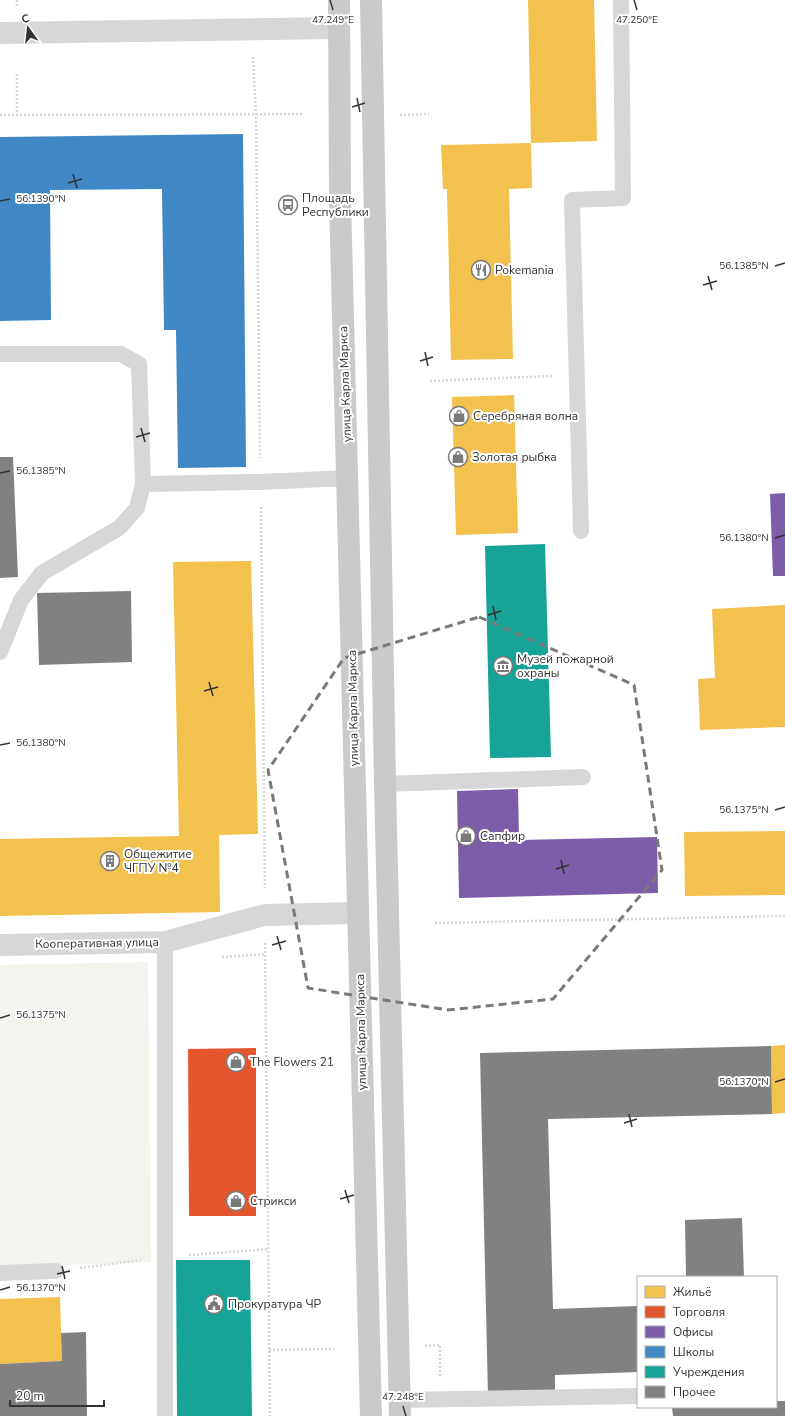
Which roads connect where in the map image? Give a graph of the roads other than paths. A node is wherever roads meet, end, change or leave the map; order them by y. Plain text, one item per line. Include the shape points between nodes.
1 (339, 0) edge
2 (371, 0) edge
3 (621, 0) edge
4 (339, 28) junction
5 (0, 33) edge
6 (0, 354) edge
7 (348, 478) junction
8 (143, 484) junction
9 (582, 531) dead end
10 (0, 652) edge
11 (583, 778) dead end
12 (385, 784) junction
13 (388, 912) junction
14 (358, 913) junction
15 (164, 942) junction
16 (0, 945) edge
17 (56, 1271) dead end
18 (0, 1273) edge
19 (637, 1396) edge
20 (371, 1408) edge
21 (400, 1408) edge
22 (165, 1416) edge

1 - 4 main road, улица Карла Маркса
2 - 12 main road
3 - 9 lane via 623,198 572,200
4 - 5 street
4 - 7 main road, улица Карла Маркса via 340,200
6 - 8 lane via 121,354 139,364
7 - 8 lane
7 - 14 main road, улица Карла Маркса
8 - 10 lane via 137,508 119,528 42,573 21,600
11 - 12 lane
12 - 13 main road
13 - 14 main road
13 - 21 main road
14 - 15 street, Кооперативная улица via 265,915
14 - 20 main road, улица Карла Маркса
15 - 16 street, Кооперативная улица
15 - 22 lane
17 - 18 lane
19 - 21 lane
20 - 21 main road

